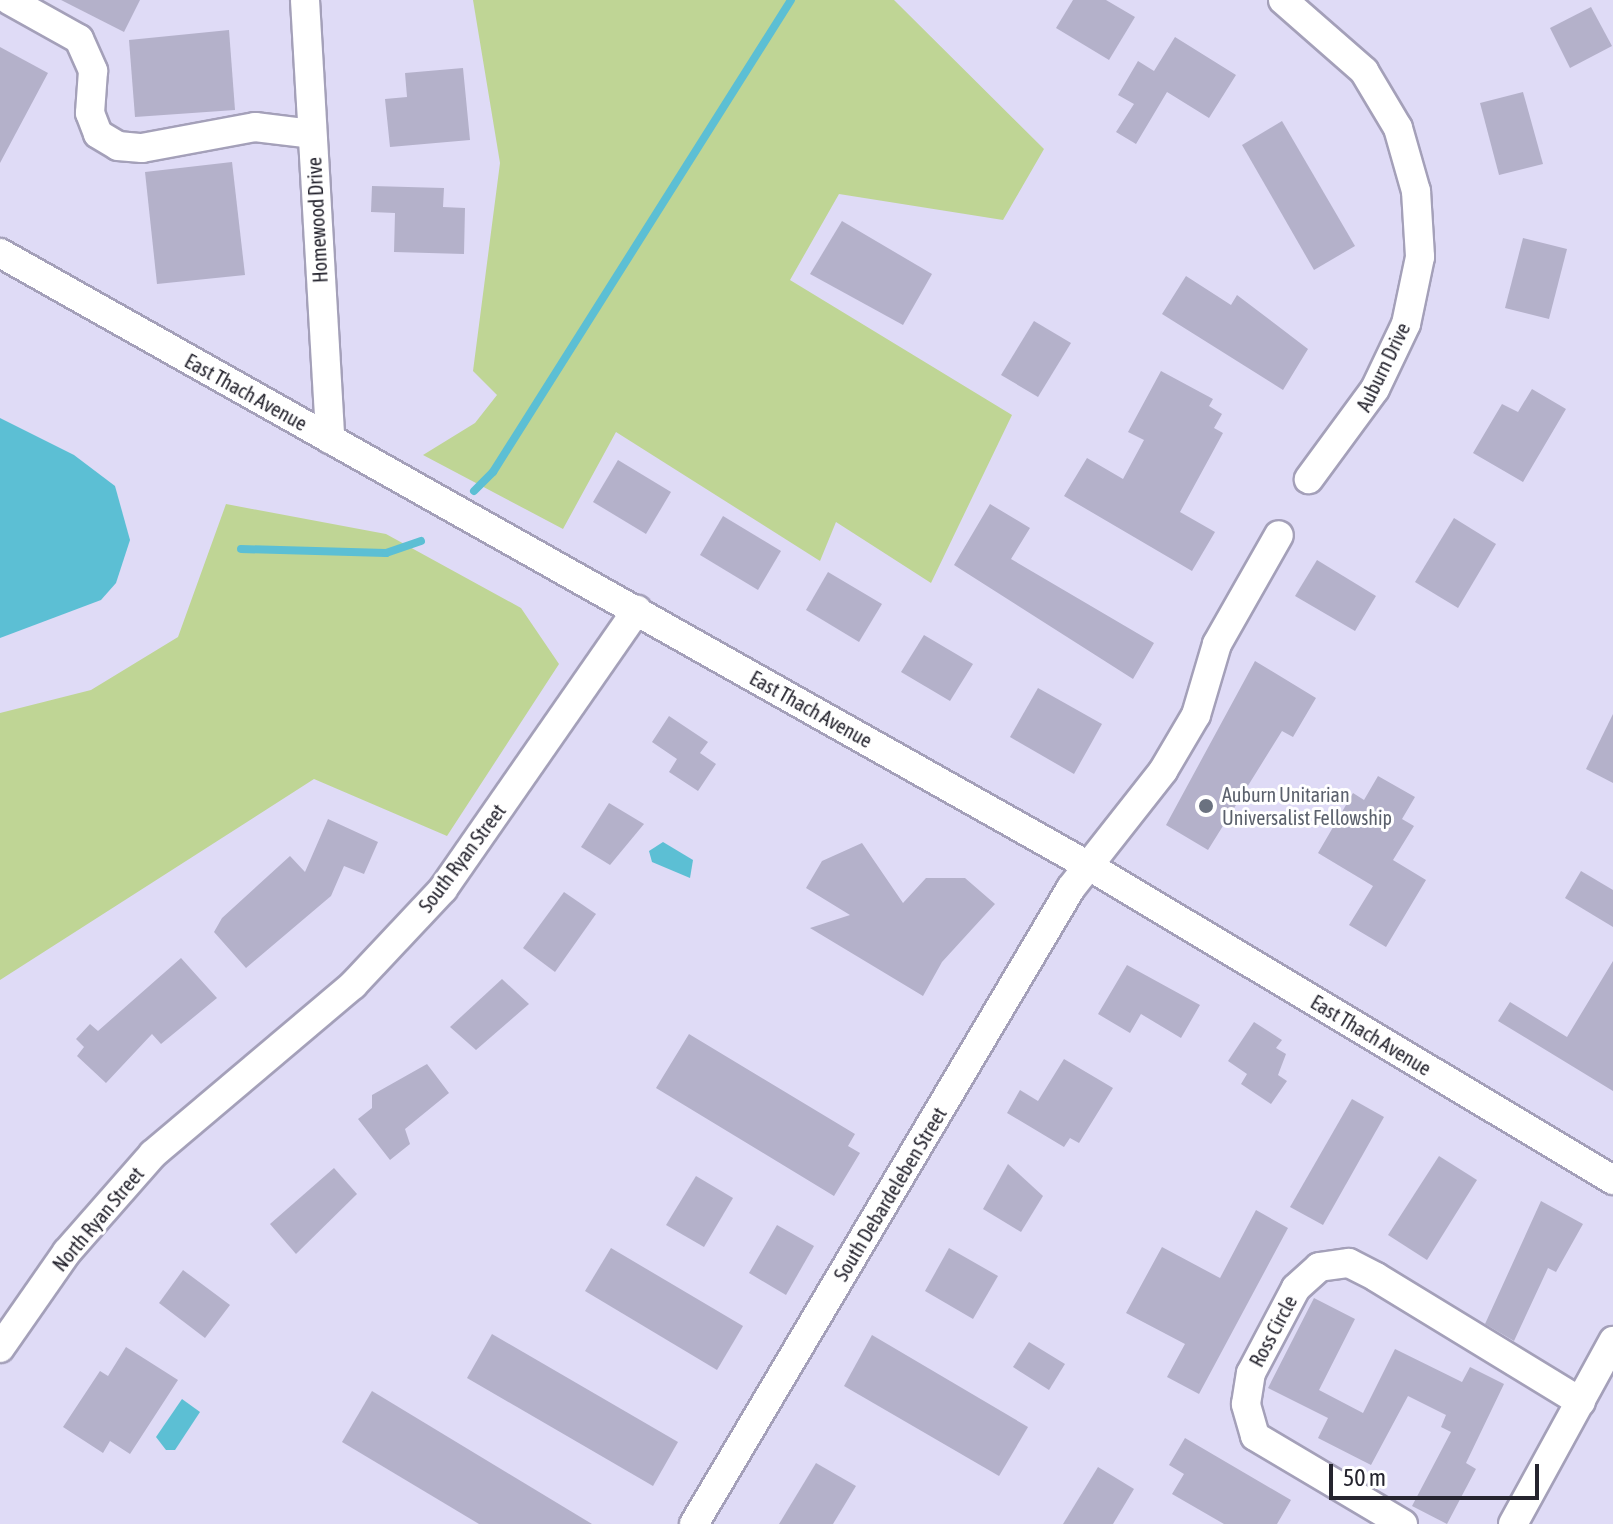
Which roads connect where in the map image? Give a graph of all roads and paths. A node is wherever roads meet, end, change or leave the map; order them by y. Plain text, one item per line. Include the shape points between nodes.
1 (9, 0) edge
2 (305, 0) edge
3 (1283, 0) edge
4 (312, 134) junction
5 (0, 253) edge
6 (330, 439) junction
7 (1309, 479) dead end
8 (1279, 535) dead end
9 (637, 610) junction
10 (1089, 866) junction
11 (212, 1104) joint
12 (1613, 1180) edge
13 (1613, 1341) edge
14 (0, 1348) edge
15 (1581, 1402) junction
16 (694, 1524) edge
17 (1403, 1524) edge
18 (1513, 1524) edge

1 - 4 street via 79,39 93,71 90,113 98,134 118,146 142,148 255,127
2 - 4 street, Homewood Drive
3 - 7 street, Auburn Drive via 1364,71 1398,128 1416,191 1420,257 1406,324 1375,389
4 - 6 street, Homewood Drive
5 - 6 street, East Thach Avenue
6 - 9 street, East Thach Avenue
8 - 10 street via 1217,644 1196,715
9 - 10 street, East Thach Avenue
9 - 11 street, South Ryan Street via 443,889 353,985
10 - 12 street, East Thach Avenue
10 - 16 street, South Debardeleben Street
11 - 14 street, North Ryan Street via 108,1201
13 - 15 street
15 - 17 street, Ross Circle via 1349,1263 1319,1267 1296,1288 1251,1373 1246,1404 1255,1436
15 - 18 street

